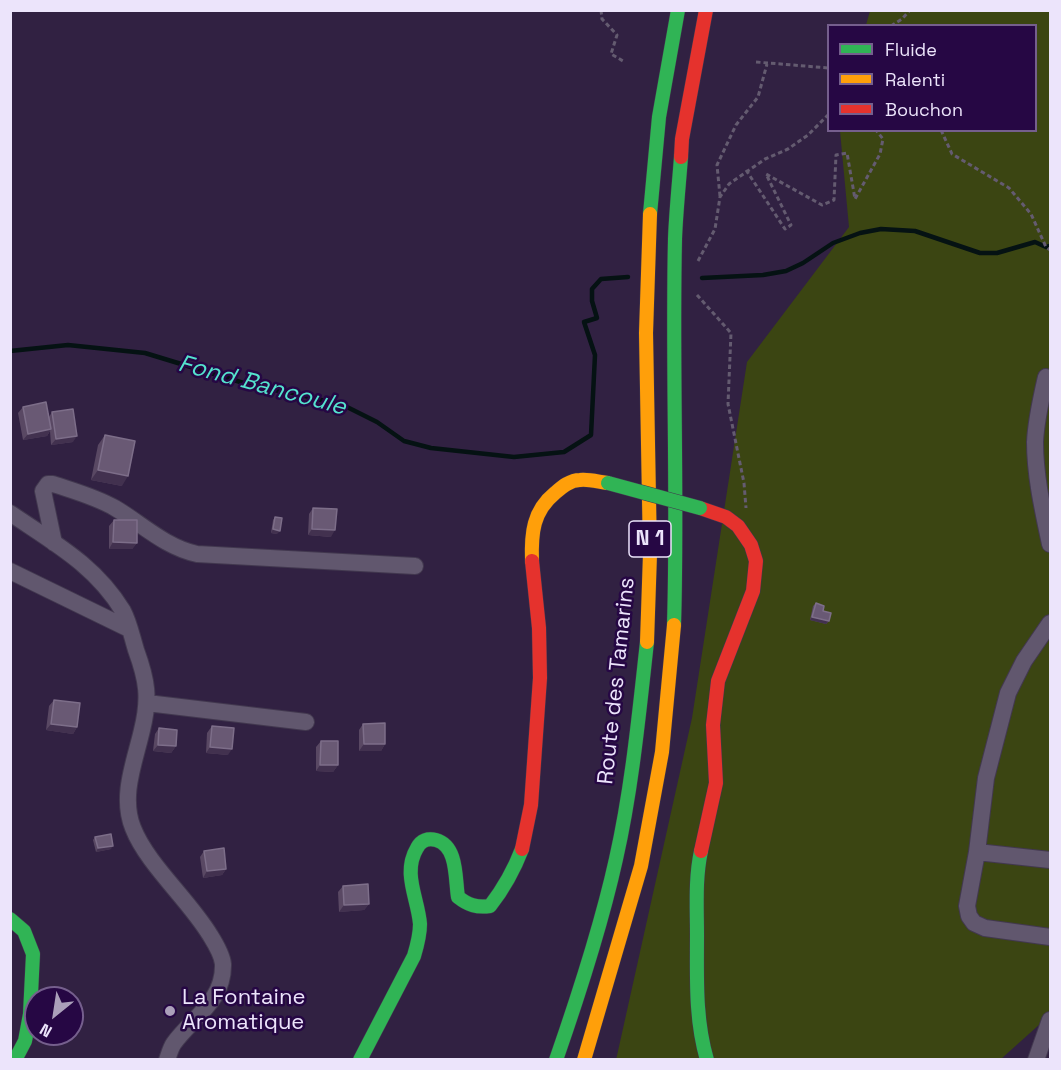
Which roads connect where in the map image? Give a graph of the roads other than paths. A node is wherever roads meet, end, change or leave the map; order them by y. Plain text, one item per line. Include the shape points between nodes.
1 (678, 10) edge
2 (706, 10) edge
3 (1046, 377) dead end
4 (10, 513) edge
5 (54, 543) junction
6 (1050, 544) edge
7 (415, 566) dead end
8 (10, 571) edge
9 (1050, 624) edge
10 (129, 629) junction
11 (147, 703) junction
12 (306, 722) dead end
13 (977, 852) junction
14 (1050, 861) edge
15 (10, 919) edge
16 (1050, 937) edge
17 (1050, 1020) edge
18 (15, 1059) edge
19 (167, 1059) edge
20 (360, 1059) edge
21 (556, 1059) edge
22 (584, 1059) edge
23 (707, 1059) edge
24 (1036, 1059) edge

1 - 21 main road, Route des Tamarins / N 1 via 662,96 647,246 649,611 634,753 616,860 576,1005
2 - 22 main road, N 1 via 682,139 675,237 676,558 674,636 662,752 641,866
3 - 6 street via 1035,443 1041,504
4 - 5 street
5 - 7 street via 43,491 48,484 114,507 183,551
5 - 10 street via 87,566 105,586 124,613
8 - 10 street
9 - 13 street via 1008,693 986,778
10 - 11 street via 147,682
11 - 12 street
11 - 19 street via 129,785 129,818 147,853 203,922 223,962 208,1008 173,1044
13 - 14 street
13 - 16 street via 968,906 974,923
15 - 18 main road via 24,931 33,954 30,1014 25,1041
17 - 24 street
20 - 23 main road, bridge via 420,938 410,883 413,853 419,843 434,838 450,849 458,897 468,906 490,906 515,867 531,809 539,702 541,644 531,535 537,513 555,493 576,480 608,483 733,521 751,544 756,559 747,608 718,680 713,731 716,789 699,861 696,1004

